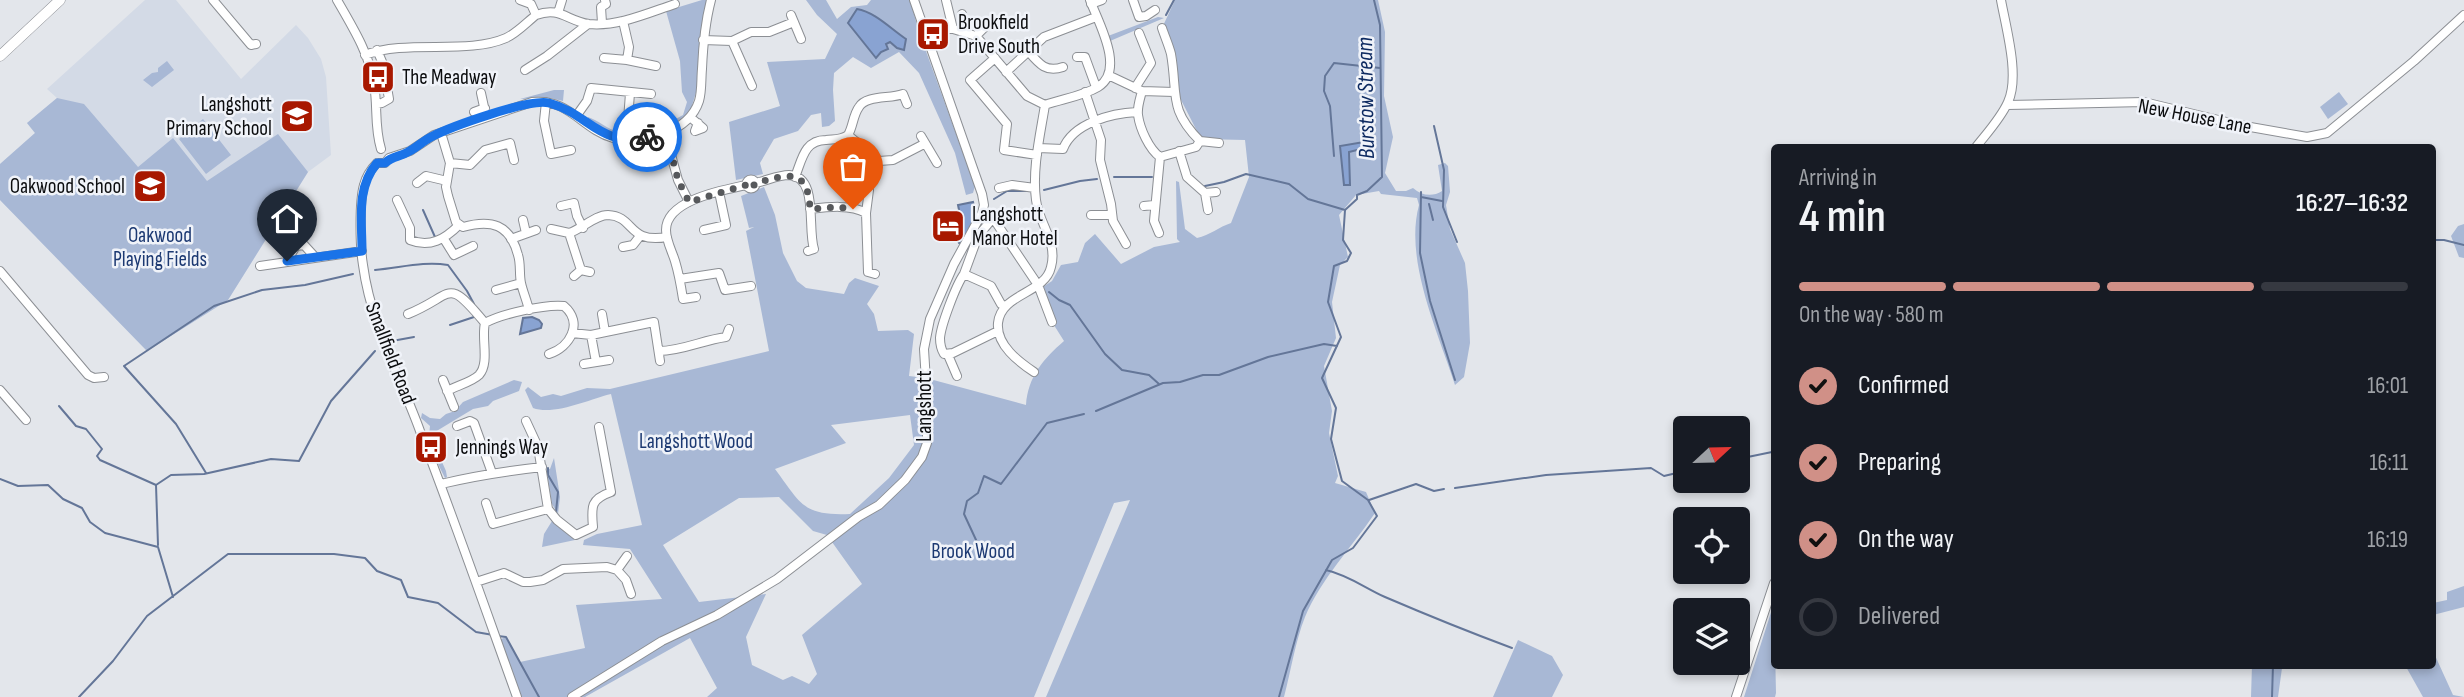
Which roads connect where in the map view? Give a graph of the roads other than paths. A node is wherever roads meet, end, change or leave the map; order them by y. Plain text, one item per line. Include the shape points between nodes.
1 (60, 0) edge
2 (213, 0) edge
3 (520, 0) edge
4 (562, 0) edge
5 (605, 0) edge
6 (712, 0) edge
7 (914, 0) edge
8 (946, 0) edge
9 (1102, 0) edge
10 (1133, 0) edge
11 (2001, 0) edge
12 (339, 1) edge
13 (1091, 2) edge
14 (675, 4) dead end
15 (1136, 10) junction
16 (1155, 10) dead end
17 (558, 13) junction
18 (1124, 13) dead end
19 (962, 14) dead end
20 (536, 15) junction
21 (2464, 15) edge
22 (1096, 17) junction
23 (623, 21) junction
24 (602, 23) junction
25 (588, 24) junction
26 (985, 27) dead end
27 (1162, 28) dead end
28 (942, 29) dead end
29 (953, 29) junction
30 (1139, 33) dead end
31 (972, 34) junction
32 (801, 39) dead end
33 (703, 40) junction
34 (732, 41) junction
35 (254, 45) dead end
36 (377, 50) junction
37 (1028, 51) junction
38 (365, 55) junction
39 (0, 56) edge
40 (1077, 57) dead end
41 (604, 58) dead end
42 (995, 58) junction
43 (628, 60) junction
44 (656, 66) dead end
45 (1063, 67) dead end
46 (525, 70) dead end
47 (1006, 72) junction
48 (1108, 75) junction
49 (753, 85) dead end
50 (1097, 88) junction
51 (1139, 89) junction
52 (1085, 92) junction
53 (1174, 92) junction
54 (481, 93) dead end
55 (630, 93) junction
56 (651, 94) dead end
57 (546, 102) junction
58 (907, 103) dead end
59 (376, 104) junction
60 (1045, 104) junction
61 (2007, 105) junction
62 (474, 112) dead end
63 (486, 112) junction
64 (1138, 113) junction
65 (577, 115) junction
66 (690, 117) junction
67 (628, 120) dead end
68 (1097, 122) junction
69 (698, 123) dead end
70 (441, 133) junction
71 (666, 133) junction
72 (848, 135) junction
73 (1200, 141) junction
74 (1219, 143) dead end
75 (1978, 144) edge
76 (381, 149) junction
77 (571, 150) dead end
78 (1038, 151) junction
79 (1179, 151) junction
80 (1160, 157) junction
81 (389, 158) junction
82 (514, 160) dead end
83 (377, 163) junction
84 (450, 163) junction
85 (937, 163) dead end
86 (795, 177) junction
87 (447, 181) junction
88 (417, 183) dead end
89 (999, 188) dead end
90 (1035, 188) junction
91 (869, 190) dead end
92 (719, 191) junction
93 (1216, 192) dead end
94 (1205, 193) junction
95 (689, 202) junction
96 (1154, 205) junction
97 (397, 206) dead end
98 (561, 206) dead end
99 (1144, 206) dead end
100 (810, 209) junction
101 (1208, 210) dead end
102 (864, 211) junction
103 (1091, 215) dead end
104 (1112, 215) junction
105 (523, 220) dead end
106 (459, 225) junction
107 (583, 228) junction
108 (551, 229) dead end
109 (536, 230) dead end
110 (704, 230) dead end
111 (526, 233) junction
112 (569, 233) junction
113 (1159, 233) dead end
114 (640, 236) junction
115 (667, 237) junction
116 (444, 239) junction
117 (511, 239) junction
118 (1126, 244) dead end
119 (473, 246) dead end
120 (623, 247) dead end
121 (814, 249) dead end
122 (362, 251) junction
123 (315, 257) junction
124 (287, 261) junction
125 (260, 265) dead end
126 (0, 271) edge
127 (590, 272) dead end
128 (868, 273) dead end
129 (964, 274) junction
130 (680, 279) junction
131 (521, 284) junction
132 (1038, 285) junction
133 (750, 289) dead end
134 (496, 290) dead end
135 (696, 297) dead end
136 (1005, 306) junction
137 (529, 310) junction
138 (408, 314) dead end
139 (602, 314) dead end
140 (1052, 322) dead end
141 (485, 323) junction
142 (998, 331) junction
143 (605, 332) junction
144 (572, 333) junction
145 (591, 335) junction
146 (729, 337) dead end
147 (659, 351) junction
148 (549, 354) dead end
149 (948, 355) junction
150 (609, 360) dead end
151 (660, 361) dead end
152 (596, 362) junction
153 (584, 364) dead end
154 (1034, 372) dead end
155 (957, 376) dead end
156 (104, 377) dead end
157 (443, 380) dead end
158 (0, 390) edge
159 (447, 391) junction
160 (454, 407) dead end
161 (26, 420) dead end
162 (526, 421) dead end
163 (457, 426) dead end
164 (599, 427) dead end
165 (542, 467) junction
166 (492, 473) junction
167 (466, 480) junction
168 (441, 484) junction
169 (445, 496) junction
170 (486, 503) dead end
171 (548, 509) junction
172 (627, 556) dead end
173 (617, 570) junction
174 (475, 582) junction
175 (1771, 592) edge
176 (631, 594) dead end
177 (517, 697) edge
178 (572, 697) edge
179 (1736, 697) edge

1 - 39 main road
2 - 35 street
3 - 20 street via 531,4
4 - 17 street
5 - 24 street
6 - 33 street
7 - 178 street, Langshott via 984,205 930,319 924,349 927,443 922,457 894,493 756,593 654,646
8 - 29 street
9 - 13 street
10 - 15 street
11 - 61 street via 2012,65
12 - 38 street
13 - 22 street
14 - 23 street
15 - 16 street via 1139,17
15 - 18 street
17 - 20 street
17 - 25 street
19 - 31 street
20 - 36 street via 513,34 491,43
21 - 61 street, New House Lane via 2327,133 2307,137 2144,102
22 - 37 street via 1044,37
22 - 48 street via 1110,54
23 - 24 street
23 - 43 street
24 - 25 street
25 - 46 street
26 - 31 street
27 - 53 street via 1171,52
28 - 29 street
29 - 31 street
30 - 51 street via 1151,63
31 - 42 street
32 - 34 street via 792,19 769,32 751,32
33 - 34 street
33 - 66 street via 701,93
34 - 49 street
36 - 38 street
36 - 59 street via 389,99
37 - 45 street via 1045,68
37 - 47 street
38 - 59 street
40 - 50 street via 1085,57
41 - 43 street
42 - 47 street
42 - 78 street via 970,80 1007,124 1004,150
43 - 44 street
47 - 60 street via 1027,96
48 - 50 street
48 - 51 street
50 - 52 street
51 - 53 street
51 - 64 street
52 - 60 street
52 - 68 street
53 - 73 street via 1181,116
54 - 63 street
55 - 56 street
55 - 65 street via 591,88
55 - 67 street
57 - 63 street
57 - 65 street
57 - 77 street via 544,121 551,154
58 - 72 street via 903,94 866,100
59 - 76 street via 375,127
60 - 78 street
61 - 75 street
62 - 63 street
63 - 70 street
64 - 68 street
64 - 80 street via 1150,145
65 - 71 street via 596,131 614,138
66 - 69 street
66 - 71 street
68 - 78 street via 1076,130 1063,149
68 - 104 street
70 - 81 street
70 - 84 street
71 - 95 street
72 - 85 street via 879,161 893,160 923,140
72 - 86 street via 814,142 805,149
73 - 74 street
73 - 79 street via 1196,147
76 - 81 street
76 - 83 street via 375,153
78 - 90 street
79 - 80 street
79 - 94 street via 1187,177
80 - 96 street
81 - 83 street
82 - 84 street via 510,143 485,150 470,165
83 - 122 street, Smallfield Road via 362,194
84 - 87 street
86 - 92 street
86 - 100 street via 807,188
87 - 88 street via 426,176
87 - 106 street via 450,207
89 - 90 street via 1012,184
90 - 132 street via 1054,255 1051,270
91 - 102 street
92 - 95 street
92 - 110 street via 726,225
93 - 94 street
94 - 101 street
95 - 115 street via 675,209 668,220
96 - 99 street
96 - 113 street
97 - 116 street via 410,228 405,240 429,243
98 - 107 street via 574,203
100 - 102 street
100 - 121 street
102 - 128 street
103 - 104 street
104 - 118 street
105 - 111 street
106 - 116 street
106 - 117 street via 497,225
107 - 112 street
107 - 114 street via 610,215
108 - 112 street
109 - 111 street
111 - 117 street
112 - 127 street via 577,273
114 - 115 street
114 - 120 street via 633,245
115 - 130 street
116 - 119 street via 454,255
117 - 131 street via 519,256
122 - 123 street
122 - 168 street, Smallfield Road via 379,332
123 - 124 street
123 - 124 street via 304,245 296,246
124 - 125 street
126 - 156 street via 88,375
129 - 132 street via 978,236 993,218
129 - 136 street via 991,286
129 - 149 street via 940,337 941,350
130 - 133 street via 719,272 726,293
130 - 135 street via 683,299
131 - 134 street
131 - 137 street
132 - 136 street
132 - 140 street
136 - 142 street
137 - 141 street
137 - 144 street via 564,306
138 - 141 street via 417,306 454,293
139 - 143 street
141 - 159 street via 481,370 475,378
142 - 149 street
142 - 154 street via 1014,358
143 - 145 street
143 - 147 street via 653,319
144 - 145 street
144 - 148 street via 566,345
145 - 152 street
146 - 147 street
147 - 151 street
149 - 155 street
150 - 152 street
152 - 153 street
157 - 159 street
158 - 161 street
159 - 160 street
162 - 165 street
163 - 166 street via 474,423
164 - 171 street via 597,439 612,493 594,501 593,527 576,535
165 - 166 street
165 - 171 street
166 - 167 street
167 - 168 street
167 - 169 street
168 - 169 street, Smallfield Road
169 - 174 street, Smallfield Road
170 - 171 street via 493,527
172 - 173 street
173 - 174 street via 563,569 530,582 504,573
173 - 176 street
174 - 177 street, Smallfield Road
175 - 179 street

